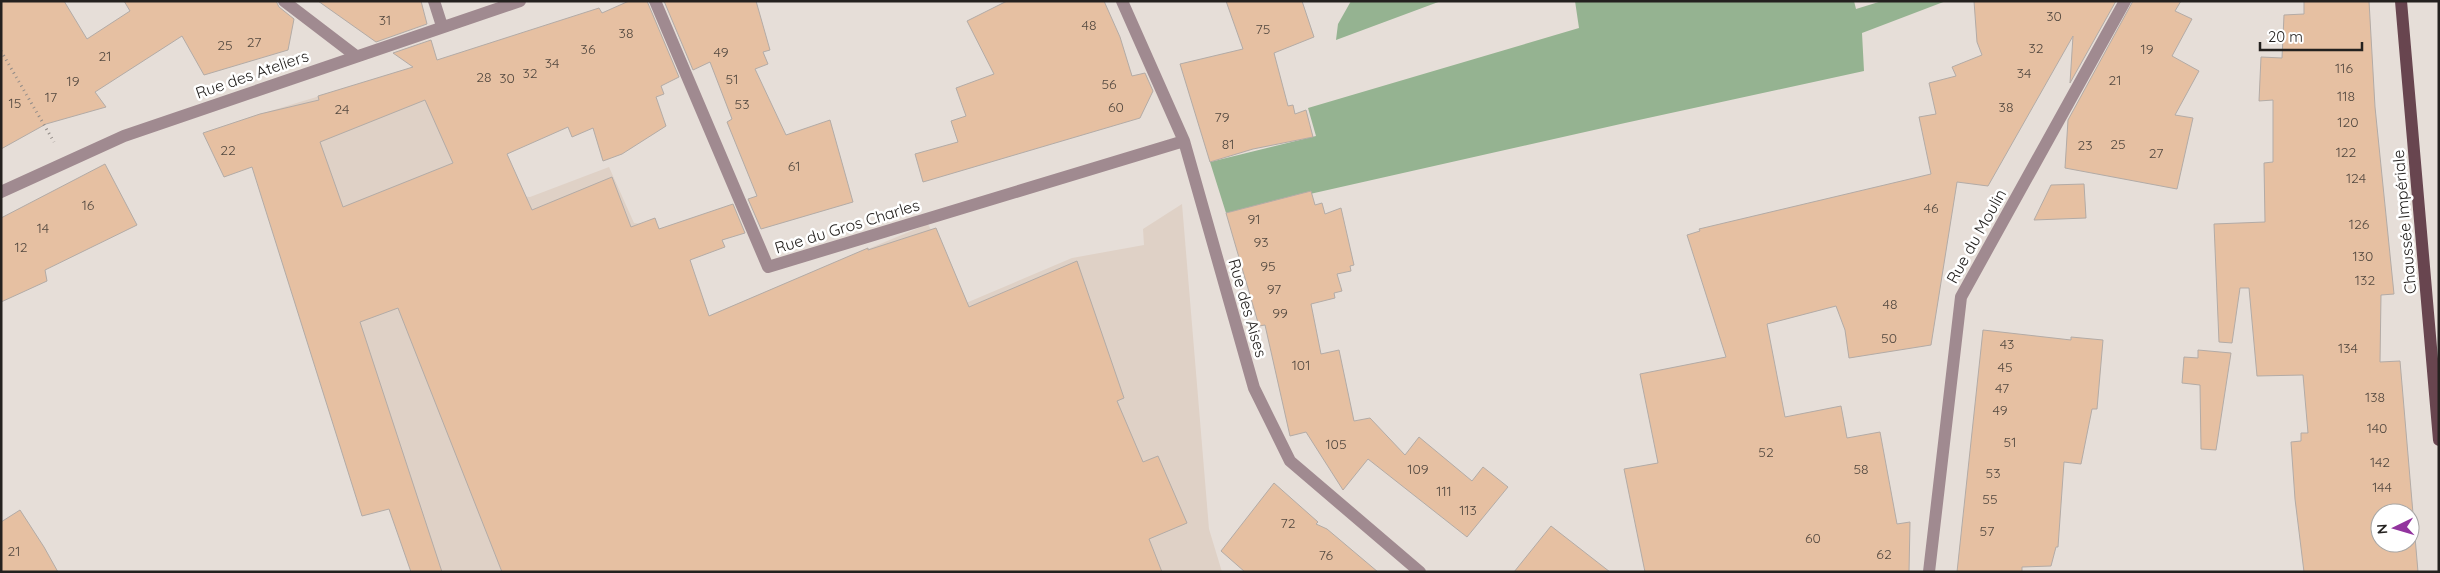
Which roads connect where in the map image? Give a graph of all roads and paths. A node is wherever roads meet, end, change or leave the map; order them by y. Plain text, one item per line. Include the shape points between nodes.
1 (284, 1) edge
2 (434, 1) edge
3 (520, 1) edge
4 (655, 1) edge
5 (1122, 1) edge
6 (2125, 1) edge
7 (2401, 1) edge
8 (442, 26) junction
9 (1, 51) edge
10 (356, 56) junction
11 (1184, 141) junction
12 (66, 162) junction
13 (1, 192) edge
14 (2439, 440) edge
15 (1420, 572) edge
16 (1929, 572) edge

1 - 10 street
2 - 8 street
3 - 8 street, Rue des Ateliers
4 - 11 street, Rue du Gros Charles via 768,267
5 - 11 street, Rue des Aises
6 - 16 street, Rue du Moulin via 1961,297
7 - 14 main road, Chaussée Impériale
8 - 10 street, Rue des Ateliers
9 - 12 path
10 - 12 street, Rue des Ateliers via 124,136
11 - 15 street, Rue des Aises via 1254,388 1290,461
12 - 13 street, Rue des Ateliers

